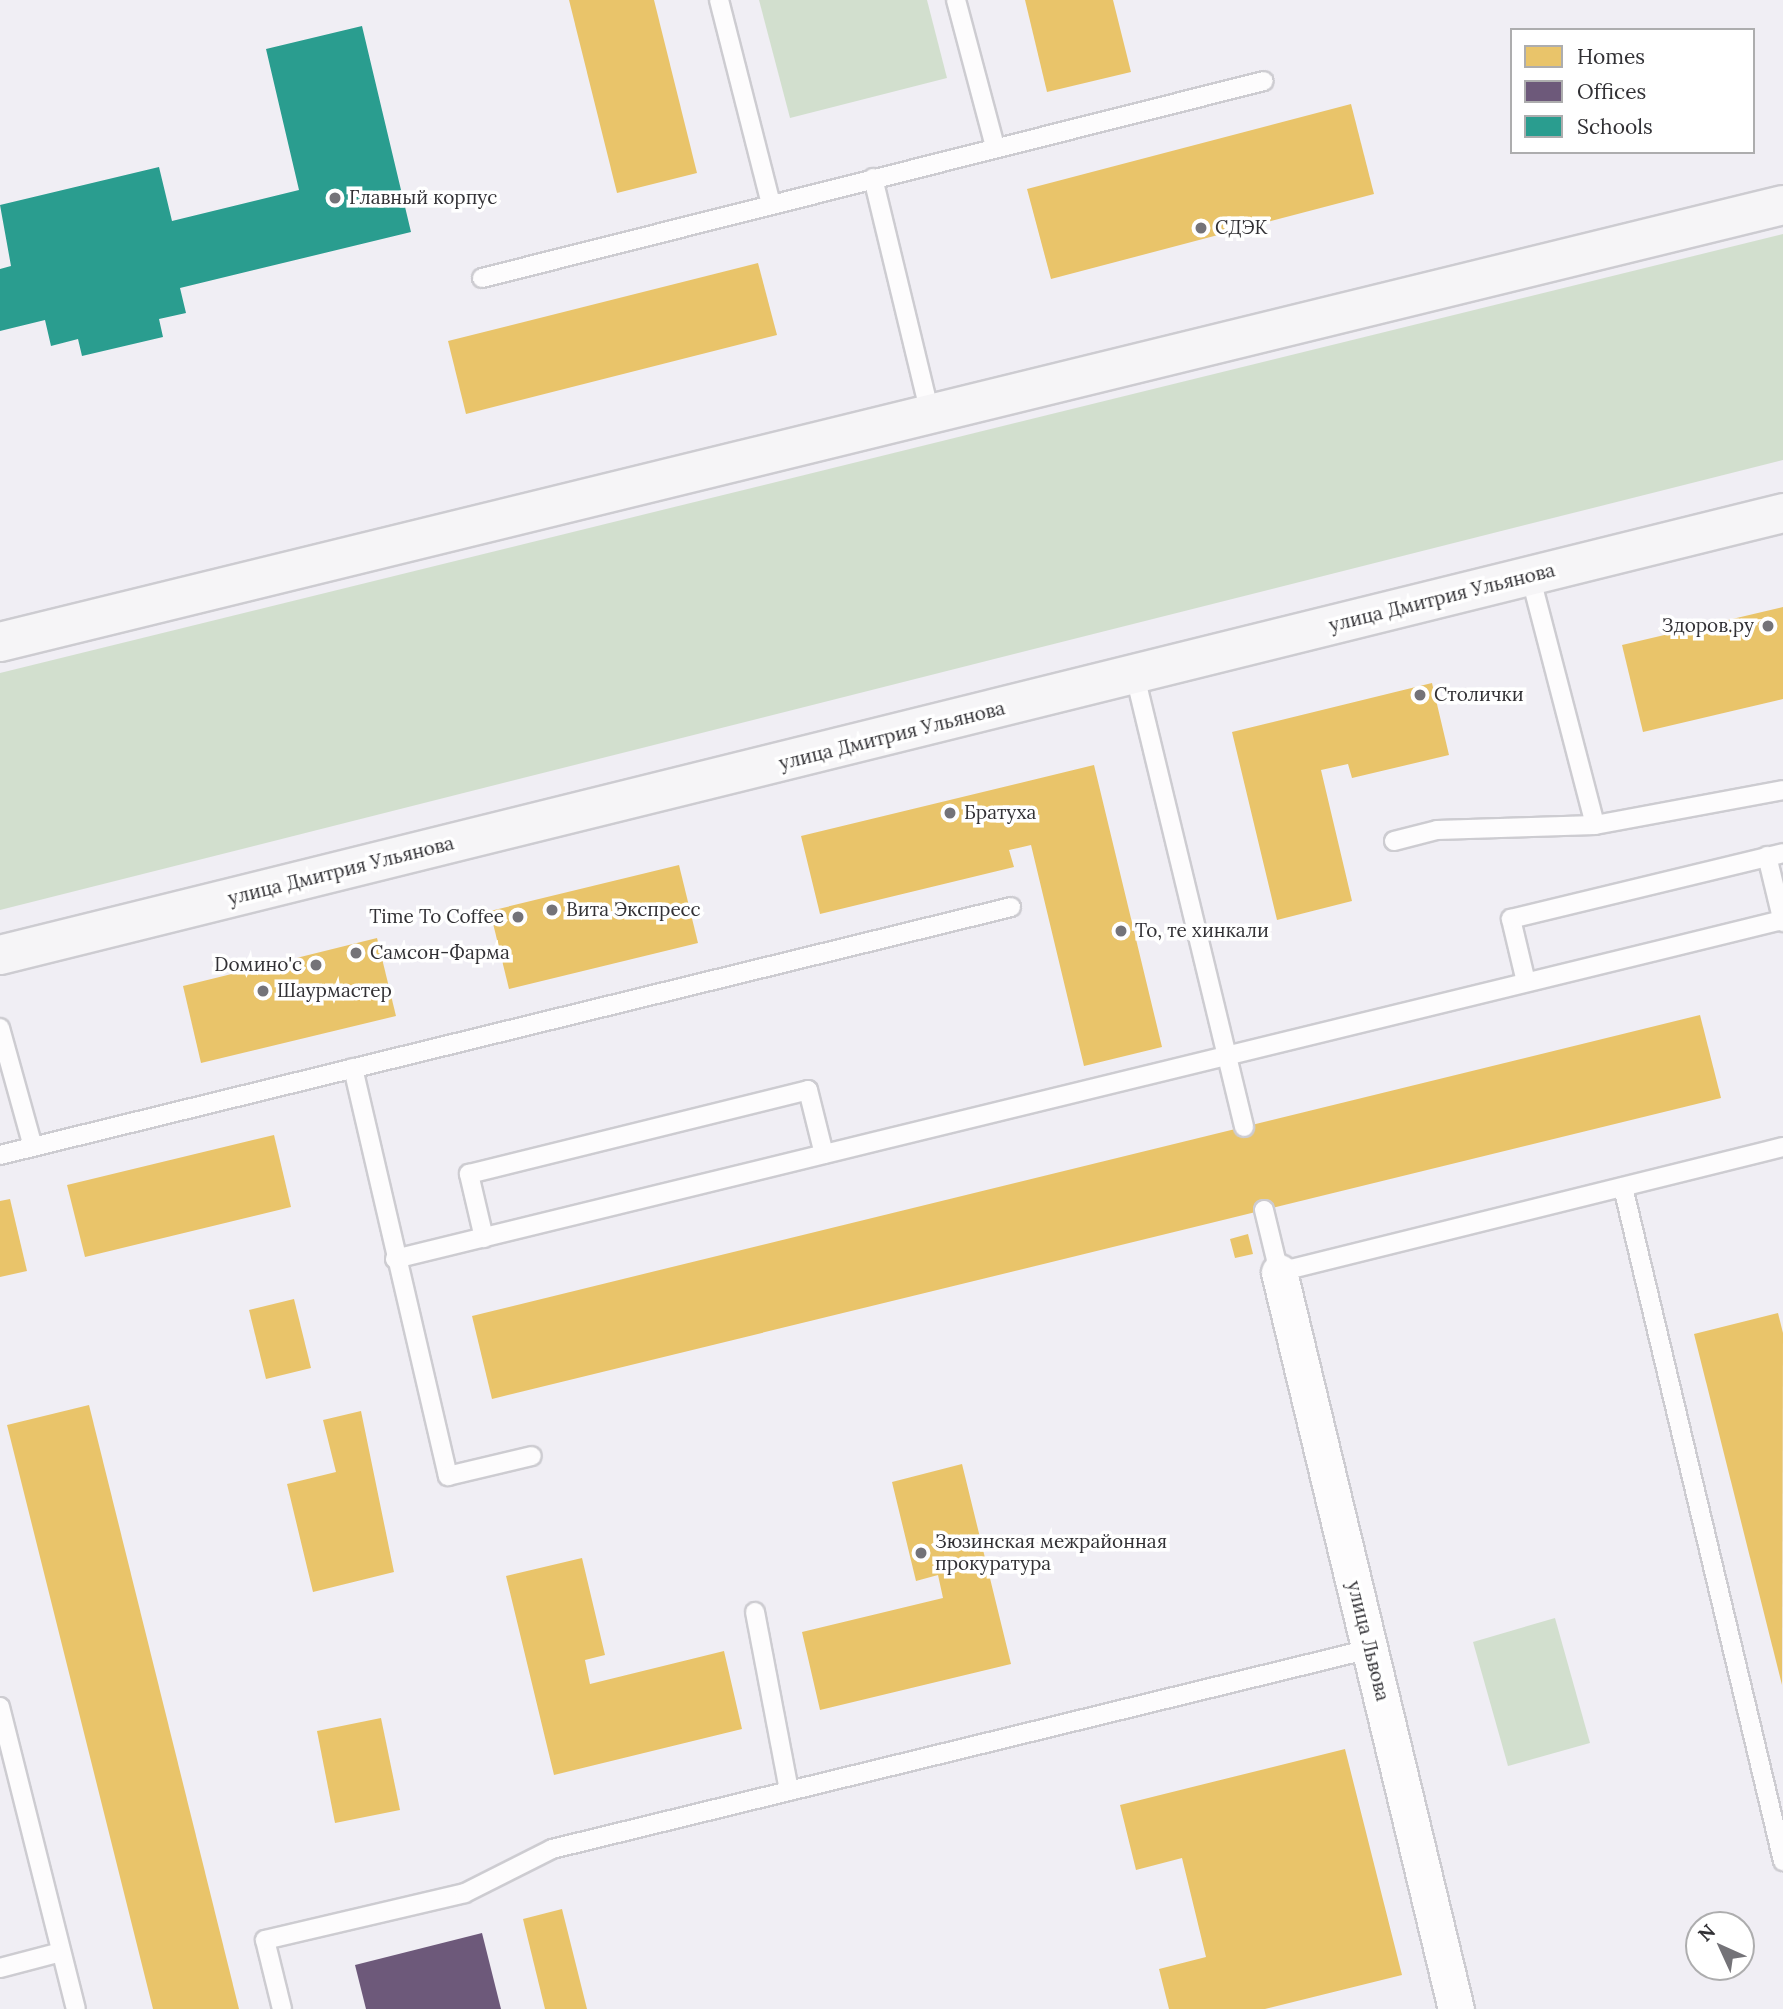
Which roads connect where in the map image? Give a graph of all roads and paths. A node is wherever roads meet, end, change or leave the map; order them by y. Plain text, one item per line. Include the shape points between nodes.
1 (719, 0) edge
2 (956, 0) edge
3 (1264, 80) dead end
4 (995, 148) junction
5 (873, 178) junction
6 (771, 204) junction
7 (1773, 212) edge
8 (482, 278) dead end
9 (930, 413) junction
10 (1783, 513) edge
11 (1530, 575) junction
12 (0, 642) edge
13 (1135, 676) junction
14 (1783, 790) edge
15 (1595, 825) junction
16 (1394, 841) dead end
17 (1775, 855) edge
18 (1011, 907) dead end
19 (1783, 921) edge
20 (0, 955) edge
21 (1526, 982) junction
22 (0, 1027) edge
23 (1227, 1056) junction
24 (353, 1068) junction
25 (1244, 1127) dead end
26 (33, 1147) junction
27 (1782, 1150) edge
28 (824, 1154) junction
29 (0, 1155) edge
30 (1623, 1187) junction
31 (1264, 1210) dead end
32 (484, 1238) junction
33 (395, 1259) junction
34 (1279, 1272) junction
35 (532, 1456) dead end
36 (755, 1612) dead end
37 (1370, 1648) junction
38 (0, 1707) edge
39 (789, 1791) junction
40 (1783, 1861) edge
41 (61, 1952) junction
42 (0, 1968) edge
43 (76, 2009) edge
44 (282, 2009) edge
45 (1456, 2009) edge

1 - 6 lane
2 - 4 lane
3 - 4 lane
4 - 5 lane
5 - 6 lane
5 - 9 lane
6 - 8 lane
7 - 9 main road
9 - 12 main road
10 - 11 main road, улица Дмитрия Ульянова
11 - 13 main road, улица Дмитрия Ульянова
11 - 15 lane
13 - 20 main road, улица Дмитрия Ульянова
13 - 23 lane
14 - 15 lane
15 - 16 lane via 1437,830
17 - 19 lane
17 - 21 lane via 1511,919
18 - 24 lane
19 - 21 lane
21 - 23 lane
22 - 26 lane
23 - 25 lane
23 - 28 lane
24 - 26 lane
24 - 33 lane
26 - 29 lane
27 - 30 lane
28 - 32 lane
28 - 32 lane via 808,1090 577,1147 468,1174
30 - 34 lane
30 - 40 lane
31 - 34 lane
32 - 33 lane
33 - 35 lane via 448,1476
34 - 37 street, улица Львова
36 - 39 lane
37 - 39 lane
37 - 45 street, улица Львова
38 - 41 lane
39 - 44 lane via 552,1849 465,1893 264,1940
41 - 42 lane
41 - 43 lane

